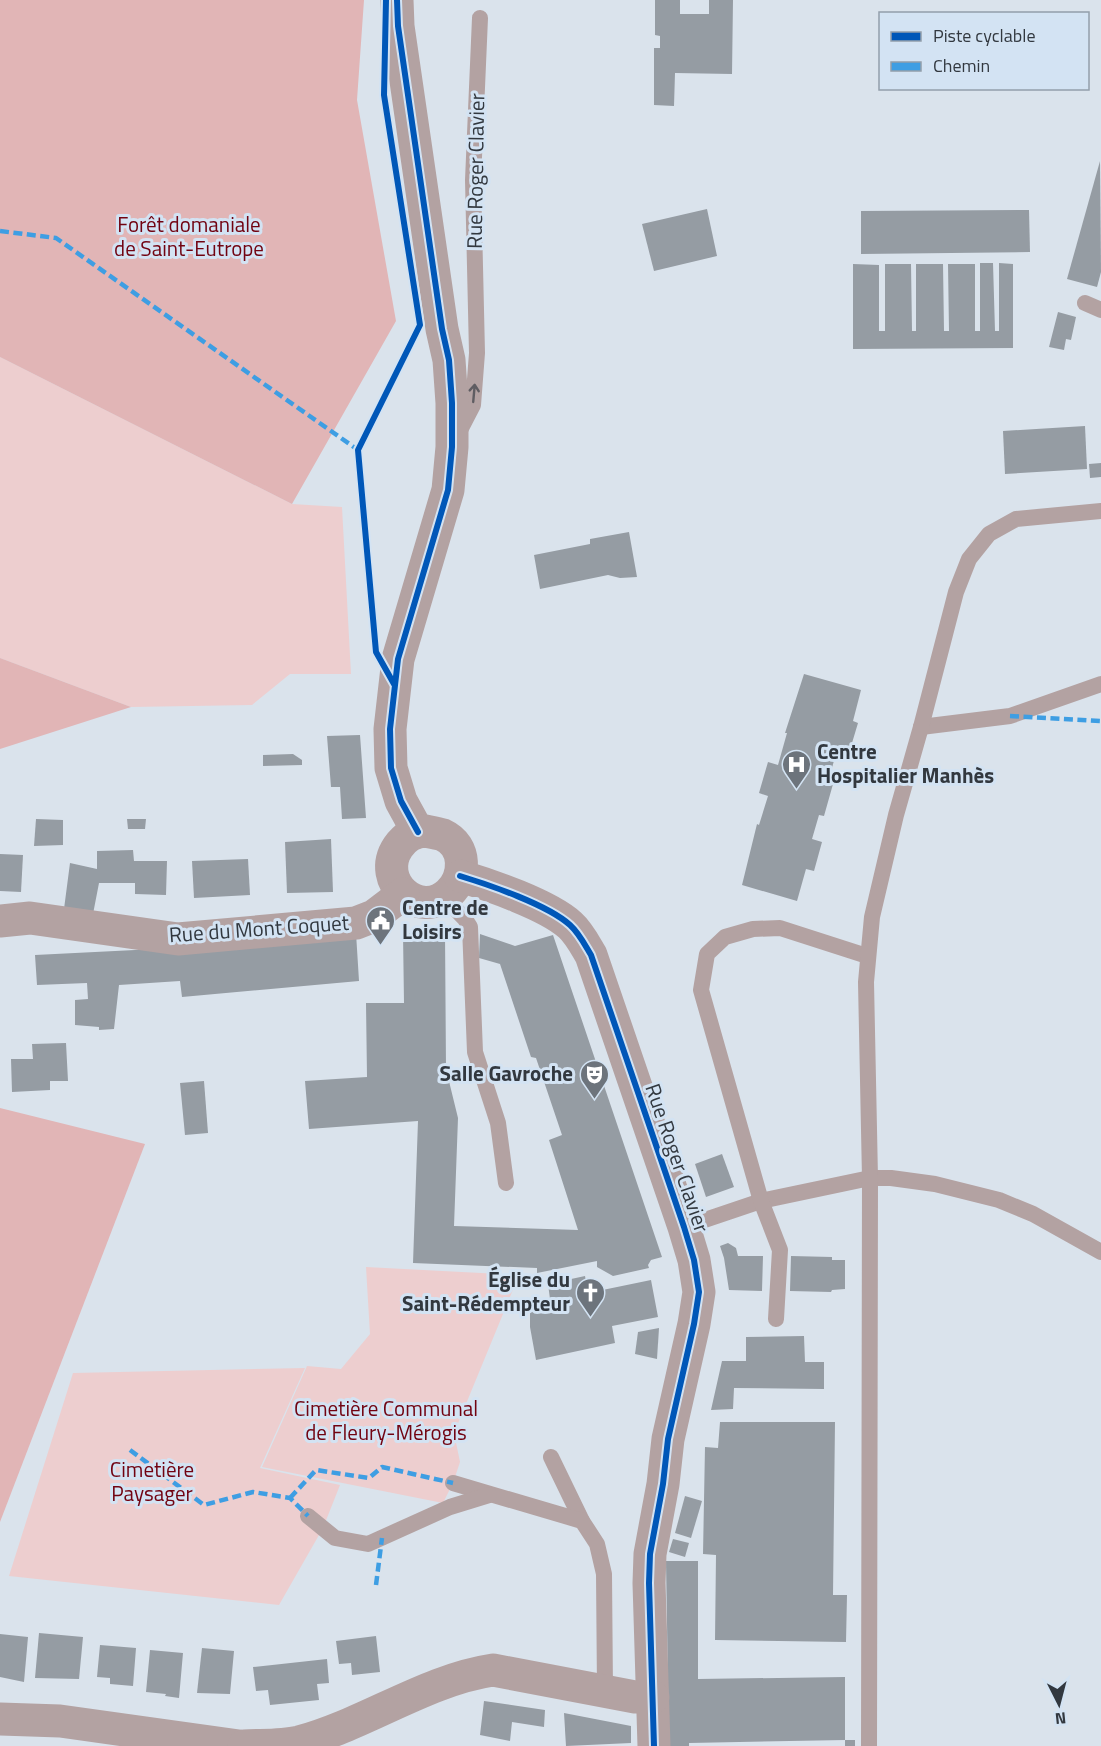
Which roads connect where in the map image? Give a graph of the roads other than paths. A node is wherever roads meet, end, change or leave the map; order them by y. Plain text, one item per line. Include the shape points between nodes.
1 (398, 0) edge
2 (480, 18) dead end
3 (1085, 303) dead end
4 (1101, 310) edge
5 (476, 324) junction
6 (448, 360) junction
7 (452, 447) junction
8 (1101, 511) edge
9 (1101, 684) edge
10 (921, 727) junction
11 (418, 832) junction
12 (452, 887) junction
13 (403, 894) junction
14 (0, 921) edge
15 (867, 956) junction
16 (870, 1178) junction
17 (506, 1183) dead end
18 (761, 1202) junction
19 (684, 1227) junction
20 (1101, 1252) edge
21 (776, 1319) dead end
22 (551, 1457) dead end
23 (453, 1483) dead end
24 (489, 1495) junction
25 (308, 1516) dead end
26 (582, 1521) junction
27 (605, 1691) junction
28 (653, 1697) junction
29 (0, 1719) edge
30 (239, 1746) edge
31 (244, 1746) edge
32 (654, 1746) edge
33 (869, 1746) edge

1 - 6 street via 398,26
2 - 5 lane, Rue Roger Clavier via 473,180
3 - 4 lane
5 - 6 lane, Rue Roger Clavier via 474,346
7 -> 5 lane, Rue Roger Clavier via 472,405
6 - 7 street, Rue Roger Clavier
7 - 11 street, Rue Roger Clavier via 448,490 398,659 390,729 392,768 401,801
8 - 10 lane via 1016,519 989,534 969,559 956,592
9 - 10 lane via 1010,716
10 - 15 lane via 885,860
11 - 12 street via 444,836 458,849 462,863
11 - 13 street via 404,838 393,854 390,868
12 - 13 street, Rue Roger Clavier via 431,902 416,901
12 - 17 lane via 470,927 475,1052 498,1123
12 - 19 street, Rue Roger Clavier via 487,884 554,915 582,939 591,955
13 - 14 street, Rue du Mont Coquet via 374,916 356,923 178,939 30,918
15 - 16 lane
15 - 18 lane via 780,928 753,929 725,937 707,954 701,990
16 - 18 lane
16 - 20 lane via 909,1179 999,1200
16 - 33 lane
18 - 19 lane
18 - 21 lane via 780,1250
19 - 28 street, Rue Roger Clavier via 699,1292 668,1439 650,1554
22 - 26 lane
23 - 24 lane
24 - 25 lane via 450,1507 368,1544 335,1538
24 - 26 lane
26 - 27 lane via 597,1544 604,1574
27 - 28 street
27 - 31 street via 493,1670 471,1673 327,1734 296,1743
28 - 32 street, Rue Roger Clavier
29 - 30 street via 60,1721

